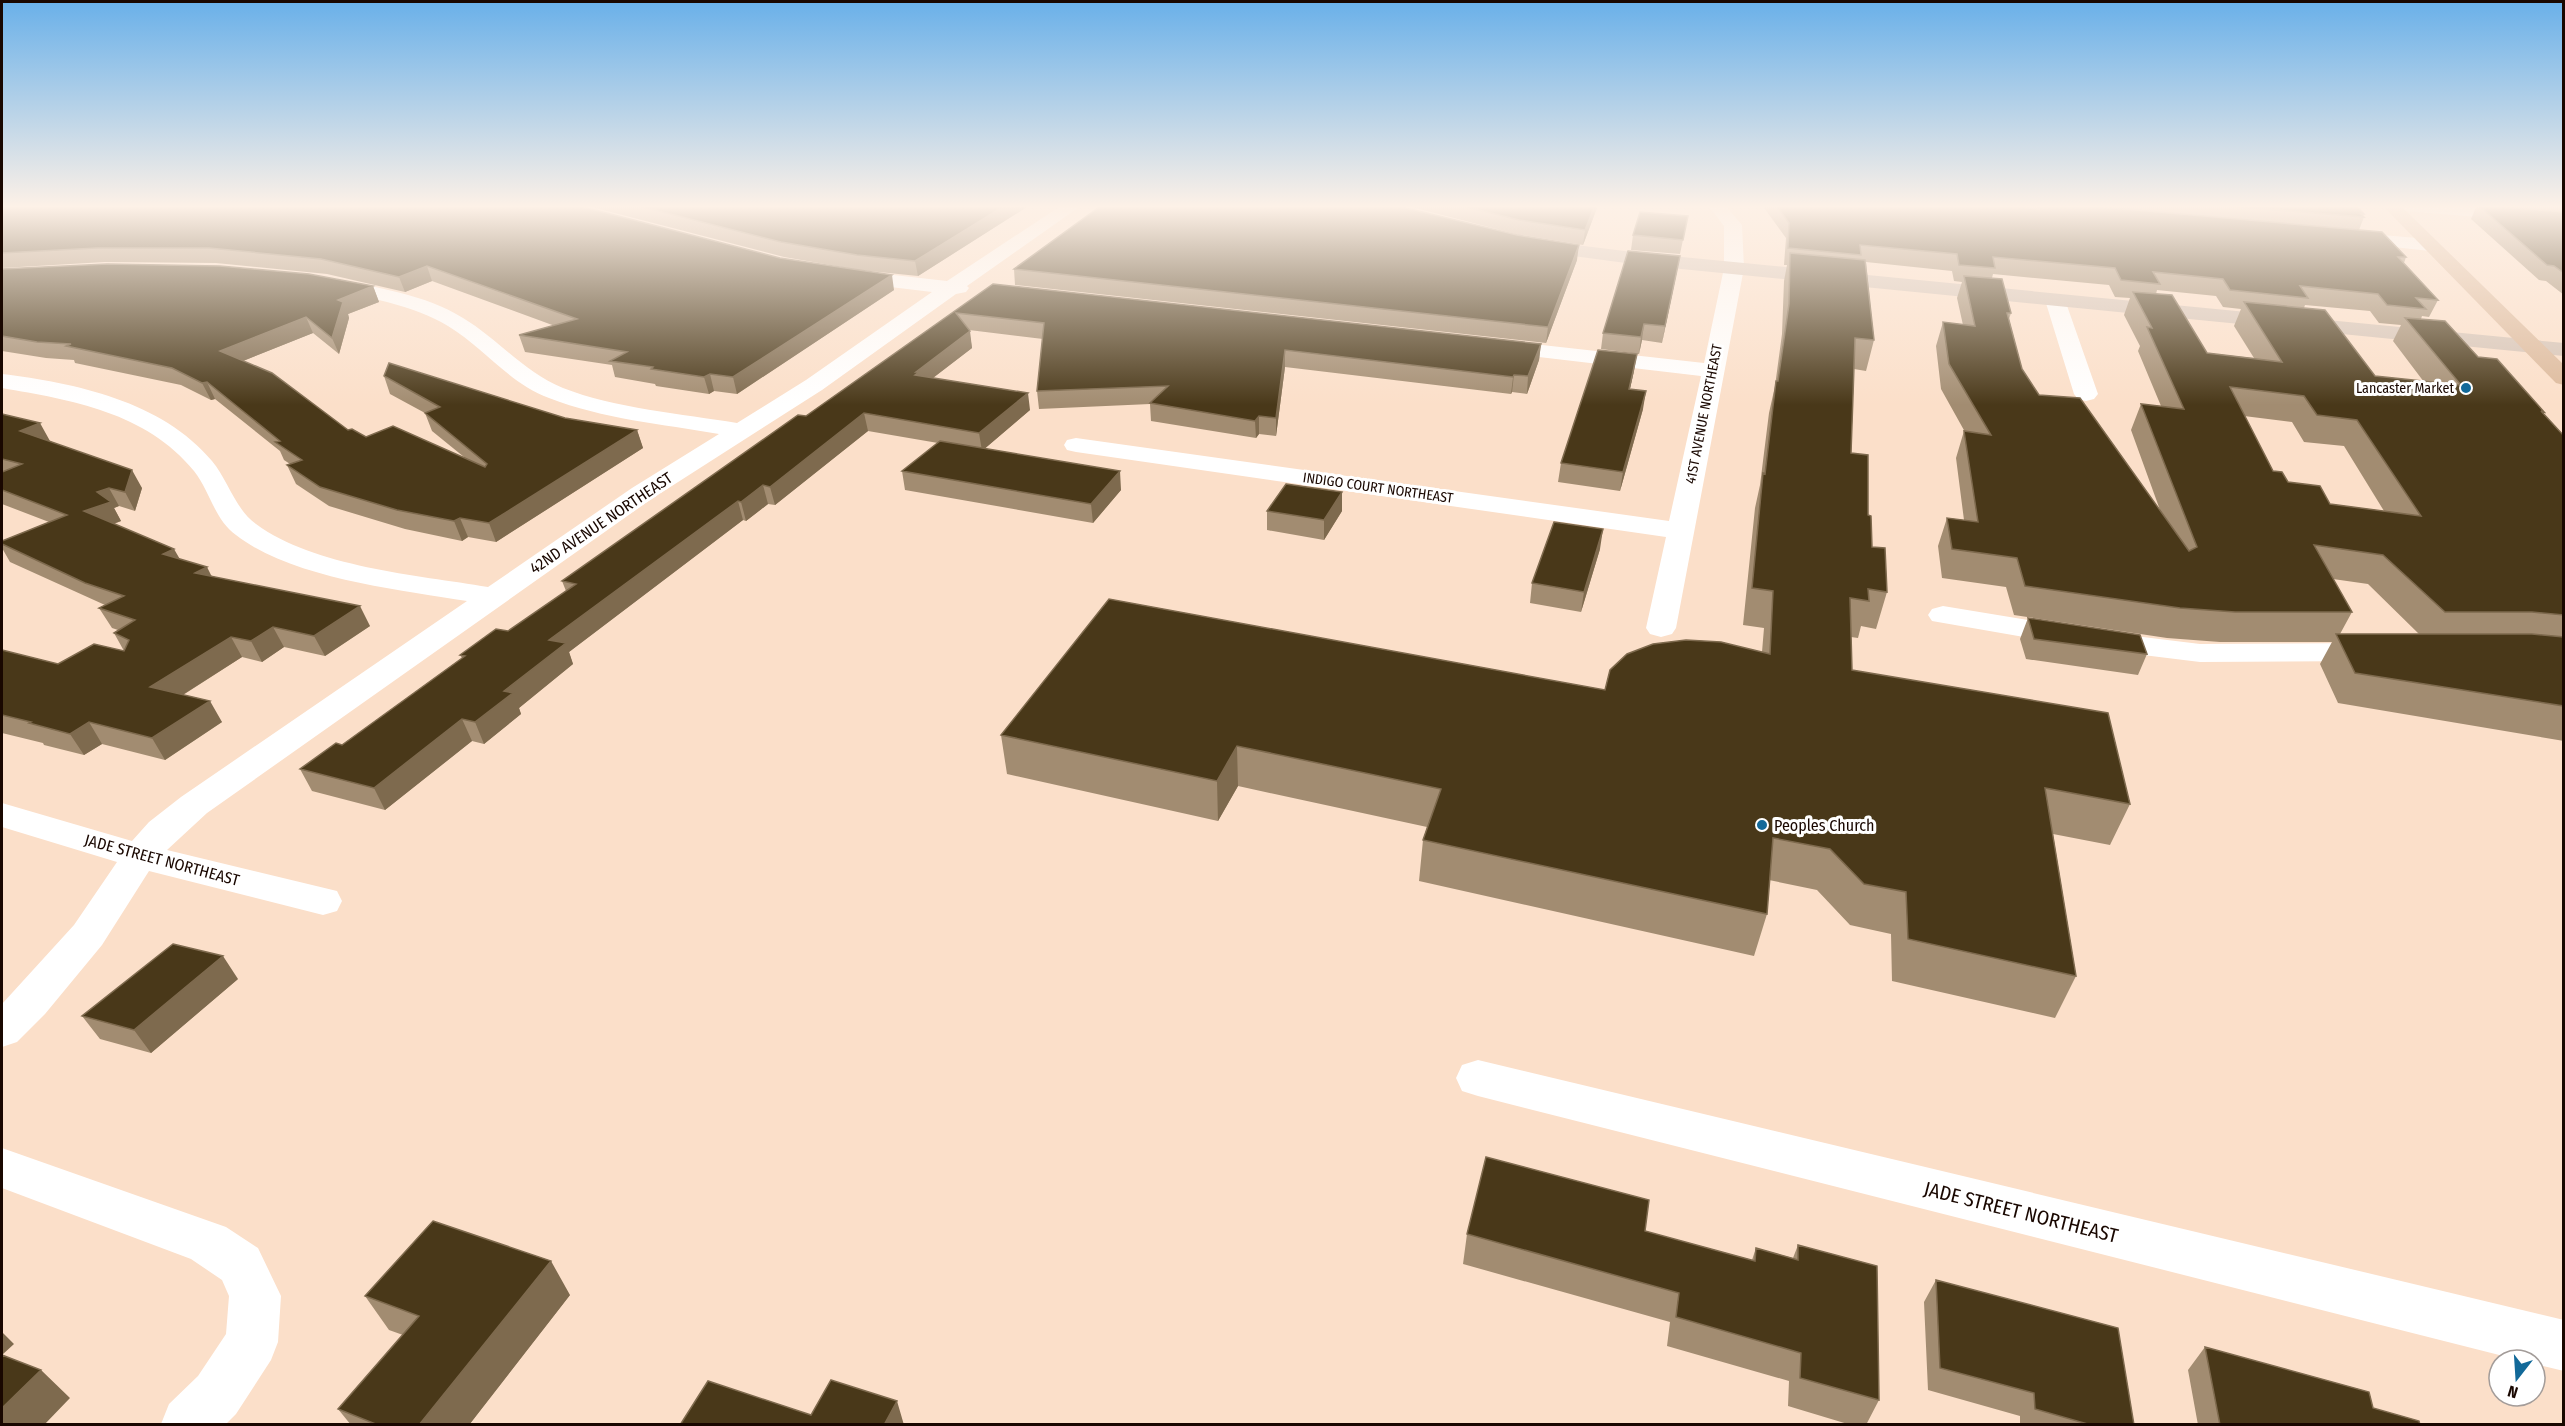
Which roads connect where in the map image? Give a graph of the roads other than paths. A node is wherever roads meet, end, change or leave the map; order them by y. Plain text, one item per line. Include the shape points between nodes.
1 (976, 272) edge
2 (1733, 272) edge
3 (1770, 272) edge
4 (2458, 272) edge
5 (835, 274) edge
6 (317, 282) edge
7 (952, 288) junction
8 (985, 289) edge
9 (2055, 300) junction
10 (1477, 344) edge
11 (2534, 348) junction
12 (2564, 350) edge
13 (1712, 371) junction
14 (2564, 378) edge
15 (2, 381) edge
16 (2086, 394) dead end
17 (742, 431) junction
18 (1076, 445) dead end
19 (1680, 531) junction
20 (495, 597) junction
21 (1943, 615) dead end
22 (1661, 628) dead end
23 (2398, 652) edge
24 (2, 815) edge
25 (140, 856) junction
26 (323, 901) dead end
27 (2, 1030) edge
28 (1478, 1078) dead end
29 (2, 1168) edge
30 (2564, 1346) edge
31 (189, 1425) edge

1 - 7 street, 42ND AVENUE NORTHEAST
2 - 13 street, 41ST AVENUE NORTHEAST
3 - 9 street
4 - 11 main road
5 - 7 street
6 - 17 street via 431,310 456,322 530,380 556,393 598,406
7 - 8 street
7 - 17 street, 42ND AVENUE NORTHEAST
9 - 11 street
9 - 16 street
10 - 13 street
11 - 12 street
11 - 14 main road
13 - 19 street, 41ST AVENUE NORTHEAST
15 - 20 street via 84,396 166,431 204,467 228,510 246,530 276,547 358,572
17 - 20 street, 42ND AVENUE NORTHEAST via 641,495
18 - 19 street, INDIGO COURT NORTHEAST
19 - 22 street, 41ST AVENUE NORTHEAST
20 - 25 street, 42ND AVENUE NORTHEAST via 194,805 162,831
21 - 23 street via 2189,652
24 - 25 street, JADE STREET NORTHEAST
25 - 26 street, JADE STREET NORTHEAST
25 - 27 street, 42ND AVENUE NORTHEAST via 88,935
28 - 30 street, JADE STREET NORTHEAST
29 - 31 street via 208,1243 240,1264 255,1296 252,1341 217,1395

